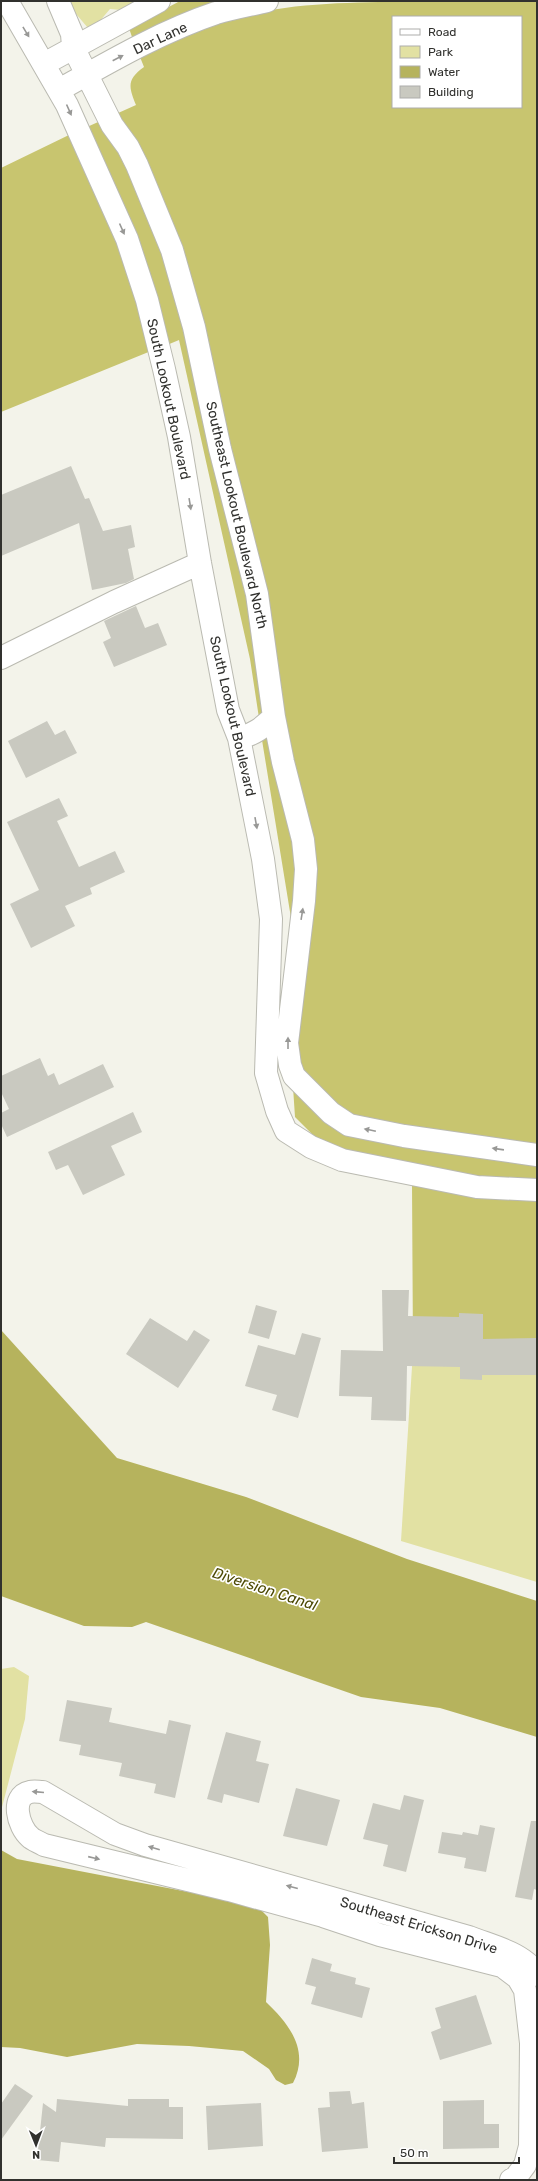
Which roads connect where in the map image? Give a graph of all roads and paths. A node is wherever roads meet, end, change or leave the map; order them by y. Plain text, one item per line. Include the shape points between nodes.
1 (7, 1) edge
2 (58, 1) edge
3 (160, 1) edge
4 (267, 1) edge
5 (135, 13) junction
6 (154, 41) junction
7 (73, 46) junction
8 (44, 64) junction
9 (87, 74) junction
10 (59, 90) junction
11 (200, 563) junction
12 (1, 658) edge
13 (274, 717) junction
14 (239, 738) junction
15 (294, 1076) junction
16 (269, 1084) junction
17 (537, 1155) edge
18 (537, 1190) edge
19 (175, 1854) junction
20 (168, 1874) junction
21 (319, 1905) junction
22 (510, 1962) junction
23 (537, 1975) edge
24 (534, 2076) edge
25 (511, 2180) edge

1 -> 8 street
2 - 7 street, Southeast Lookout Boulevard North via 72,34
3 - 5 street
4 - 6 street, Dar Lane via 217,13
5 - 6 street
5 - 7 street
9 -> 6 street, Dar Lane
7 - 8 street
7 - 9 street, Southeast Lookout Boulevard North
8 - 10 street, South Lookout Boulevard
9 - 10 street, Dar Lane
9 - 13 street, Southeast Lookout Boulevard North via 112,125 140,170 172,250 184,288 208,385 220,449 257,594
10 -> 11 street, South Lookout Boulevard via 127,239 147,300 179,437
11 - 12 street
11 - 14 street, South Lookout Boulevard via 228,710
13 - 14 street via 260,730
15 -> 13 street, Southeast Lookout Boulevard North via 287,1043 306,869 303,840
14 -> 16 street, South Lookout Boulevard via 260,843 271,919 266,1054
15 - 16 street
17 -> 15 street via 404,1136 349,1125 331,1113
16 - 18 street, South Lookout Boulevard via 286,1131 311,1147 342,1160 477,1188
19 - 20 street
19 -> 20 street, Southeast Erickson Drive via 115,1834 43,1792 30,1792 23,1796 17,1808 22,1828 30,1838 44,1845
21 -> 19 street, Southeast Erickson Drive
20 - 21 street, Southeast Erickson Drive
21 - 22 street, Southeast Erickson Drive via 469,1938
22 - 23 street, Southeast Erickson Drive via 533,1968
22 - 24 street, Southeast Erickson Drive via 525,1990
24 - 25 street, Southeast Erickson Drive via 530,2146 525,2165

